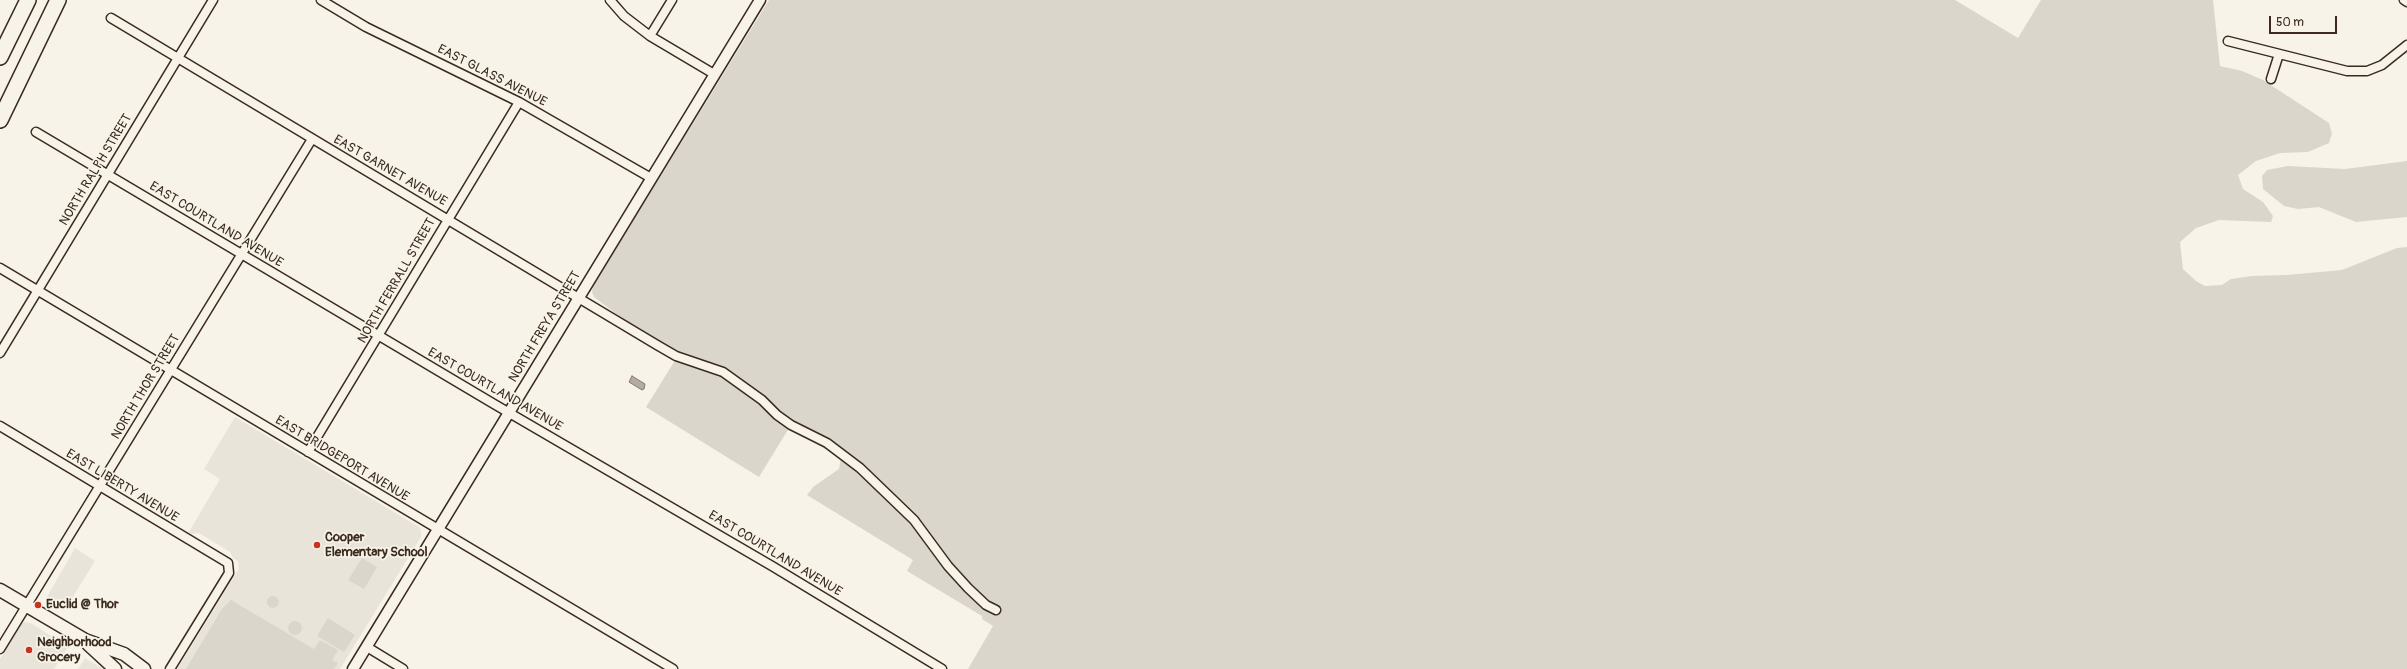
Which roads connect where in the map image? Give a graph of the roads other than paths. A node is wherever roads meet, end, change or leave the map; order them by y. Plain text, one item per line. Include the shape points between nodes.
1 (28, 0) edge
2 (58, 0) edge
3 (213, 0) edge
4 (321, 0) edge
5 (610, 0) edge
6 (672, 0) edge
7 (760, 0) edge
8 (2404, 0) edge
9 (2407, 2) edge
10 (111, 18) dead end
11 (650, 36) junction
12 (2228, 41) dead end
13 (2407, 45) edge
14 (2279, 54) junction
15 (0, 57) edge
16 (177, 58) junction
17 (714, 74) junction
18 (2271, 79) dead end
19 (519, 102) junction
20 (0, 120) edge
21 (36, 132) dead end
22 (312, 139) junction
23 (108, 174) junction
24 (651, 178) junction
25 (447, 218) junction
26 (241, 254) junction
27 (0, 268) edge
28 (39, 292) junction
29 (577, 299) junction
30 (380, 337) junction
31 (0, 353) edge
32 (170, 370) junction
33 (508, 412) junction
34 (0, 426) edge
35 (308, 452) junction
36 (99, 486) junction
37 (438, 530) junction
38 (0, 590) edge
39 (26, 606) junction
40 (996, 610) dead end
41 (85, 640) junction
42 (367, 647) junction
43 (0, 648) edge
44 (115, 669) edge
45 (144, 669) edge
46 (170, 669) edge
47 (353, 669) edge
48 (403, 669) edge
49 (673, 669) edge
50 (942, 669) edge

1 - 15 highway
2 - 20 highway
3 - 16 street, NORTH RALPH STREET
4 - 19 street, EAST GLASS AVENUE via 366,27
5 - 11 street via 624,16
6 - 11 street
7 - 17 street, NORTH FREYA STREET
8 - 9 street
10 - 16 street, EAST GARNET AVENUE
11 - 17 street
12 - 14 street
13 - 14 street via 2382,65 2367,71 2348,71
14 - 18 street
16 - 22 street, EAST GARNET AVENUE
16 - 23 street, NORTH RALPH STREET
17 - 24 street, NORTH FREYA STREET
19 - 24 street, EAST GLASS AVENUE
19 - 25 street, NORTH FERRALL STREET
21 - 23 street, EAST COURTLAND AVENUE
22 - 25 street, EAST GARNET AVENUE
22 - 26 street, NORTH THOR STREET
23 - 26 street, EAST COURTLAND AVENUE
23 - 28 street, NORTH RALPH STREET
24 - 29 street, NORTH FREYA STREET
25 - 29 street, EAST GARNET AVENUE
25 - 30 street, NORTH FERRALL STREET
26 - 30 street, EAST COURTLAND AVENUE
26 - 32 street, NORTH THOR STREET
27 - 28 street, EAST BRIDGEPORT AVENUE
28 - 31 street, NORTH RALPH STREET
28 - 32 street, EAST BRIDGEPORT AVENUE
29 - 33 street, NORTH FREYA STREET
29 - 40 street, EAST GARNET AVENUE via 676,356 723,372 762,400 786,422 841,453 914,520 948,566 979,599
30 - 33 street, EAST COURTLAND AVENUE
30 - 35 street, NORTH FERRALL STREET
32 - 35 street, EAST BRIDGEPORT AVENUE
32 - 36 street, NORTH THOR STREET
33 - 37 street, NORTH FREYA STREET
33 - 50 street, EAST COURTLAND AVENUE via 772,566
34 - 36 street, EAST LIBERTY AVENUE
35 - 37 street, EAST BRIDGEPORT AVENUE
36 - 39 street, NORTH THOR STREET
36 - 46 street, EAST LIBERTY AVENUE via 224,560 230,567 229,573
37 - 42 street, NORTH FREYA STREET
37 - 49 street, EAST BRIDGEPORT AVENUE
38 - 39 main road
39 - 41 main road
39 - 43 street, NORTH THOR STREET
41 - 44 main road
41 - 45 main road via 124,654
42 - 47 street, NORTH FREYA STREET
42 - 48 street

